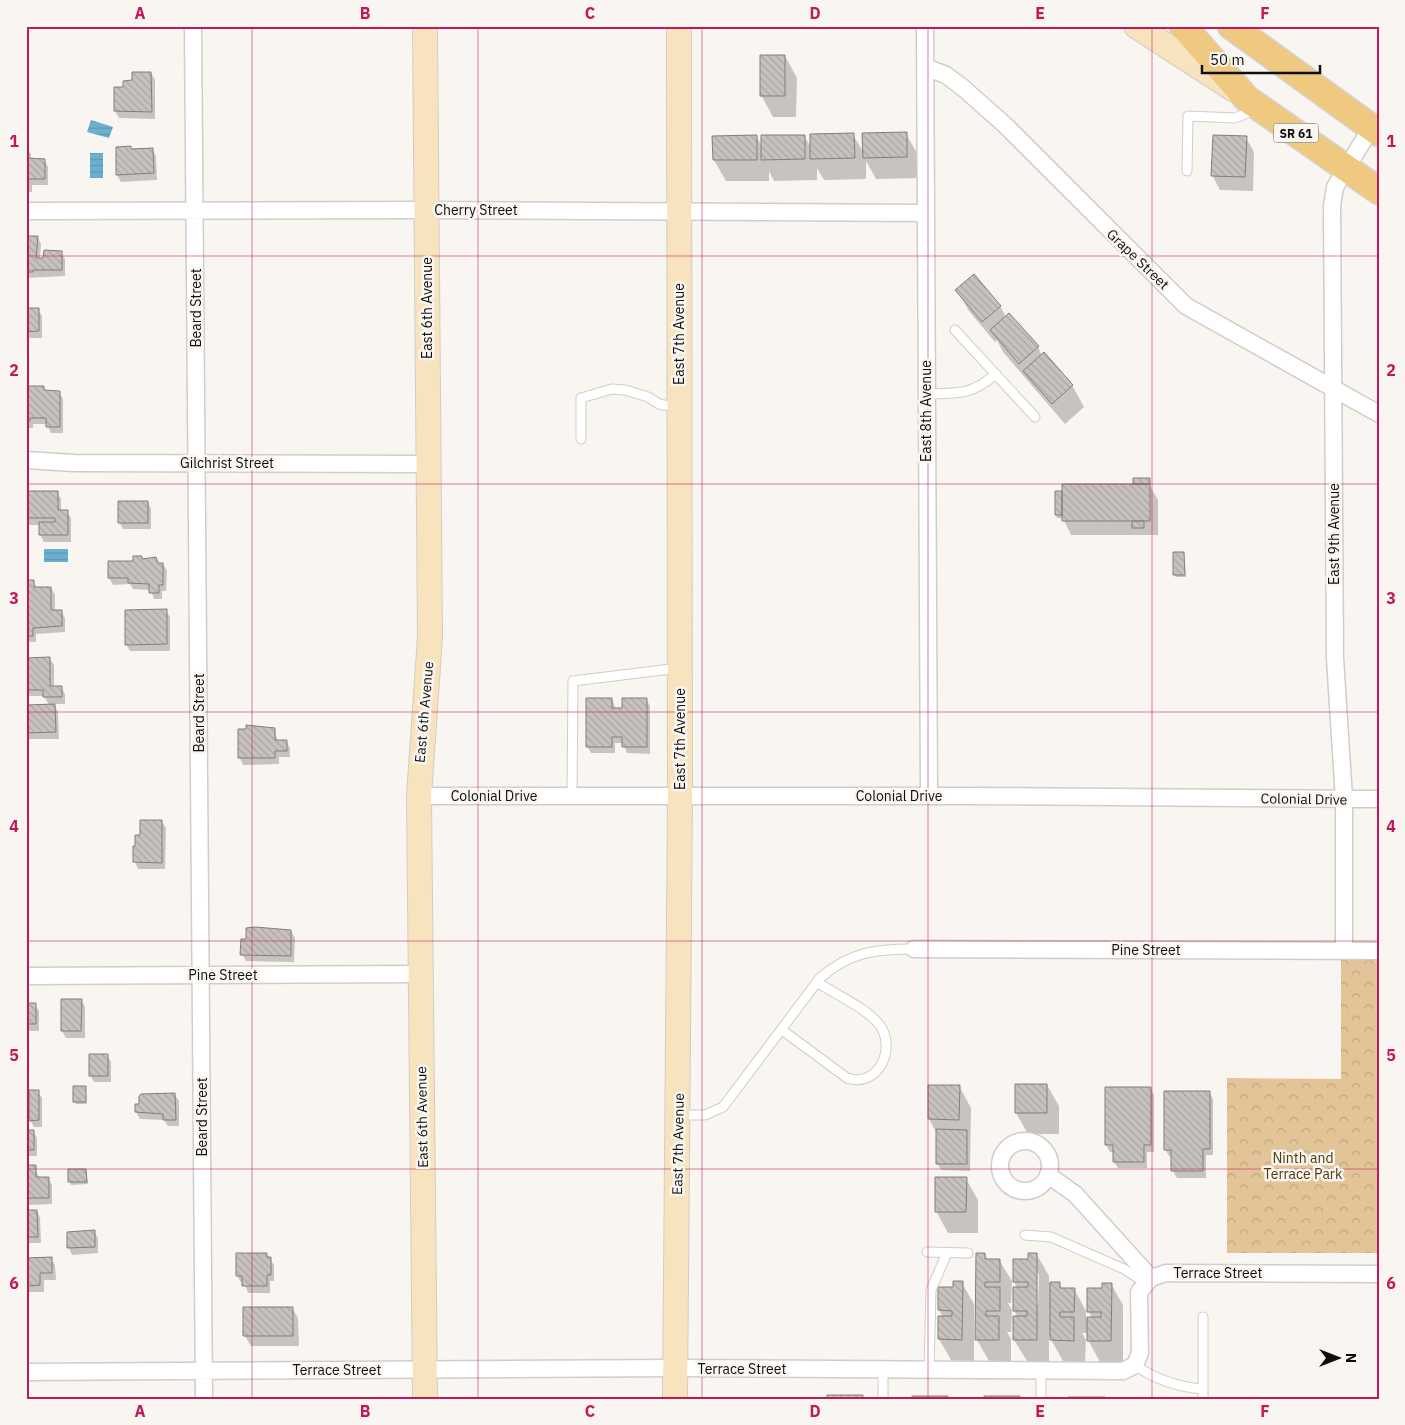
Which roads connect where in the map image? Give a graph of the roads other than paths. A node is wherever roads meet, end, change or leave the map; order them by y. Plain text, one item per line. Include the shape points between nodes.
1 (193, 26) edge
2 (425, 26) edge
3 (679, 26) edge
4 (693, 26) edge
5 (925, 26) edge
6 (1136, 26) edge
7 (1183, 26) edge
8 (1231, 26) edge
9 (925, 67) junction
10 (680, 80) junction
11 (1254, 103) junction
12 (1375, 131) edge
13 (1346, 168) junction
14 (1188, 171) dead end
15 (1379, 191) edge
16 (426, 210) junction
17 (26, 211) edge
18 (195, 211) junction
19 (678, 211) junction
20 (925, 213) junction
21 (955, 330) dead end
22 (996, 374) junction
23 (1333, 387) junction
24 (926, 394) junction
25 (679, 408) junction
26 (1379, 414) edge
27 (1035, 417) dead end
28 (581, 439) dead end
29 (26, 460) edge
30 (197, 463) junction
31 (428, 464) junction
32 (680, 668) junction
33 (418, 796) junction
34 (929, 796) junction
35 (572, 797) junction
36 (680, 797) junction
37 (1344, 799) junction
38 (1379, 800) edge
39 (914, 949) joint
40 (1344, 950) junction
41 (1379, 951) edge
42 (420, 974) junction
43 (201, 975) junction
44 (26, 976) edge
45 (817, 982) junction
46 (782, 1030) junction
47 (678, 1115) junction
48 (1048, 1175) dead end
49 (1025, 1235) dead end
50 (927, 1252) dead end
51 (947, 1253) junction
52 (968, 1253) dead end
53 (1379, 1274) edge
54 (1148, 1280) junction
55 (1203, 1317) dead end
56 (1135, 1365) junction
57 (675, 1368) junction
58 (425, 1370) junction
59 (883, 1370) junction
60 (929, 1370) junction
61 (204, 1371) junction
62 (1041, 1371) junction
63 (26, 1372) edge
64 (1203, 1389) junction
65 (204, 1399) edge
66 (425, 1399) edge
67 (674, 1399) edge
68 (883, 1399) edge
69 (1041, 1399) edge
70 (1203, 1399) edge

1 - 18 street, Beard Street
2 - 16 street, East 6th Avenue
3 - 10 street, East 7th Avenue
4 - 10 street, East 7th Avenue
5 - 9 street, East 8th Avenue
6 - 11 street
7 - 11 main road, SR 61
8 - 12 main road
9 - 20 street, East 8th Avenue
9 - 23 street, Grape Street via 946,75 998,119 1186,306
10 - 19 street, East 7th Avenue
11 - 13 main road, SR 61
11 - 14 lane via 1235,118 1188,116
12 - 13 street, East 9th Avenue
13 - 15 main road, SR 61
13 - 23 street, East 9th Avenue via 1335,187 1332,206
16 - 18 street, Cherry Street
16 - 19 street, Cherry Street
16 - 31 street, East 6th Avenue
17 - 18 street, Cherry Street
18 - 30 street, Beard Street
19 - 20 street, Cherry Street
19 - 25 street, East 7th Avenue
20 - 24 street, East 8th Avenue
21 - 22 lane
22 - 24 lane via 979,388 959,393
22 - 27 lane
23 - 26 street, Grape Street
23 - 37 street, East 9th Avenue via 1335,658
24 - 34 street, East 8th Avenue
25 - 28 lane via 659,404 625,390 612,389 580,398
25 - 32 street, East 7th Avenue
29 - 30 street, Gilchrist Street
30 - 31 street, Gilchrist Street
30 - 43 street, Beard Street
31 - 33 street, East 6th Avenue via 430,637
32 - 35 lane via 573,682
32 - 36 street, East 7th Avenue
33 - 35 street, Colonial Drive
33 - 42 street, East 6th Avenue
34 - 36 street, Colonial Drive
34 - 37 street, Colonial Drive
35 - 36 street, Colonial Drive
36 - 47 street, East 7th Avenue
37 - 38 street, Colonial Drive
37 - 40 street, East 9th Avenue
39 - 40 street, Pine Street
39 - 45 lane via 862,953 836,964
40 - 41 street, Pine Street
42 - 43 street, Pine Street
42 - 58 street, East 6th Avenue
43 - 44 street, Pine Street
43 - 61 street, Beard Street
45 - 46 lane
45 - 46 lane via 878,1023 885,1035 887,1048 880,1067 870,1078 857,1081 847,1078
46 - 47 lane via 724,1107 705,1114
47 - 57 street, East 7th Avenue
48 - 54 street via 1076,1194
49 - 54 lane via 1051,1237
50 - 51 lane
51 - 52 lane
51 - 60 lane via 931,1290
53 - 54 street, Terrace Street via 1166,1273
54 - 56 street via 1139,1292 1140,1353
55 - 64 lane
56 - 62 street, Terrace Street via 1123,1371
56 - 64 lane via 1168,1383
57 - 58 street, Terrace Street
57 - 59 street, Terrace Street
57 - 67 street, East 7th Avenue
58 - 61 street, Terrace Street
58 - 66 street, East 6th Avenue
59 - 60 street, Terrace Street
59 - 68 lane
60 - 62 street, Terrace Street
61 - 63 street, Terrace Street
61 - 65 street, Beard Street
62 - 69 lane
64 - 70 lane

